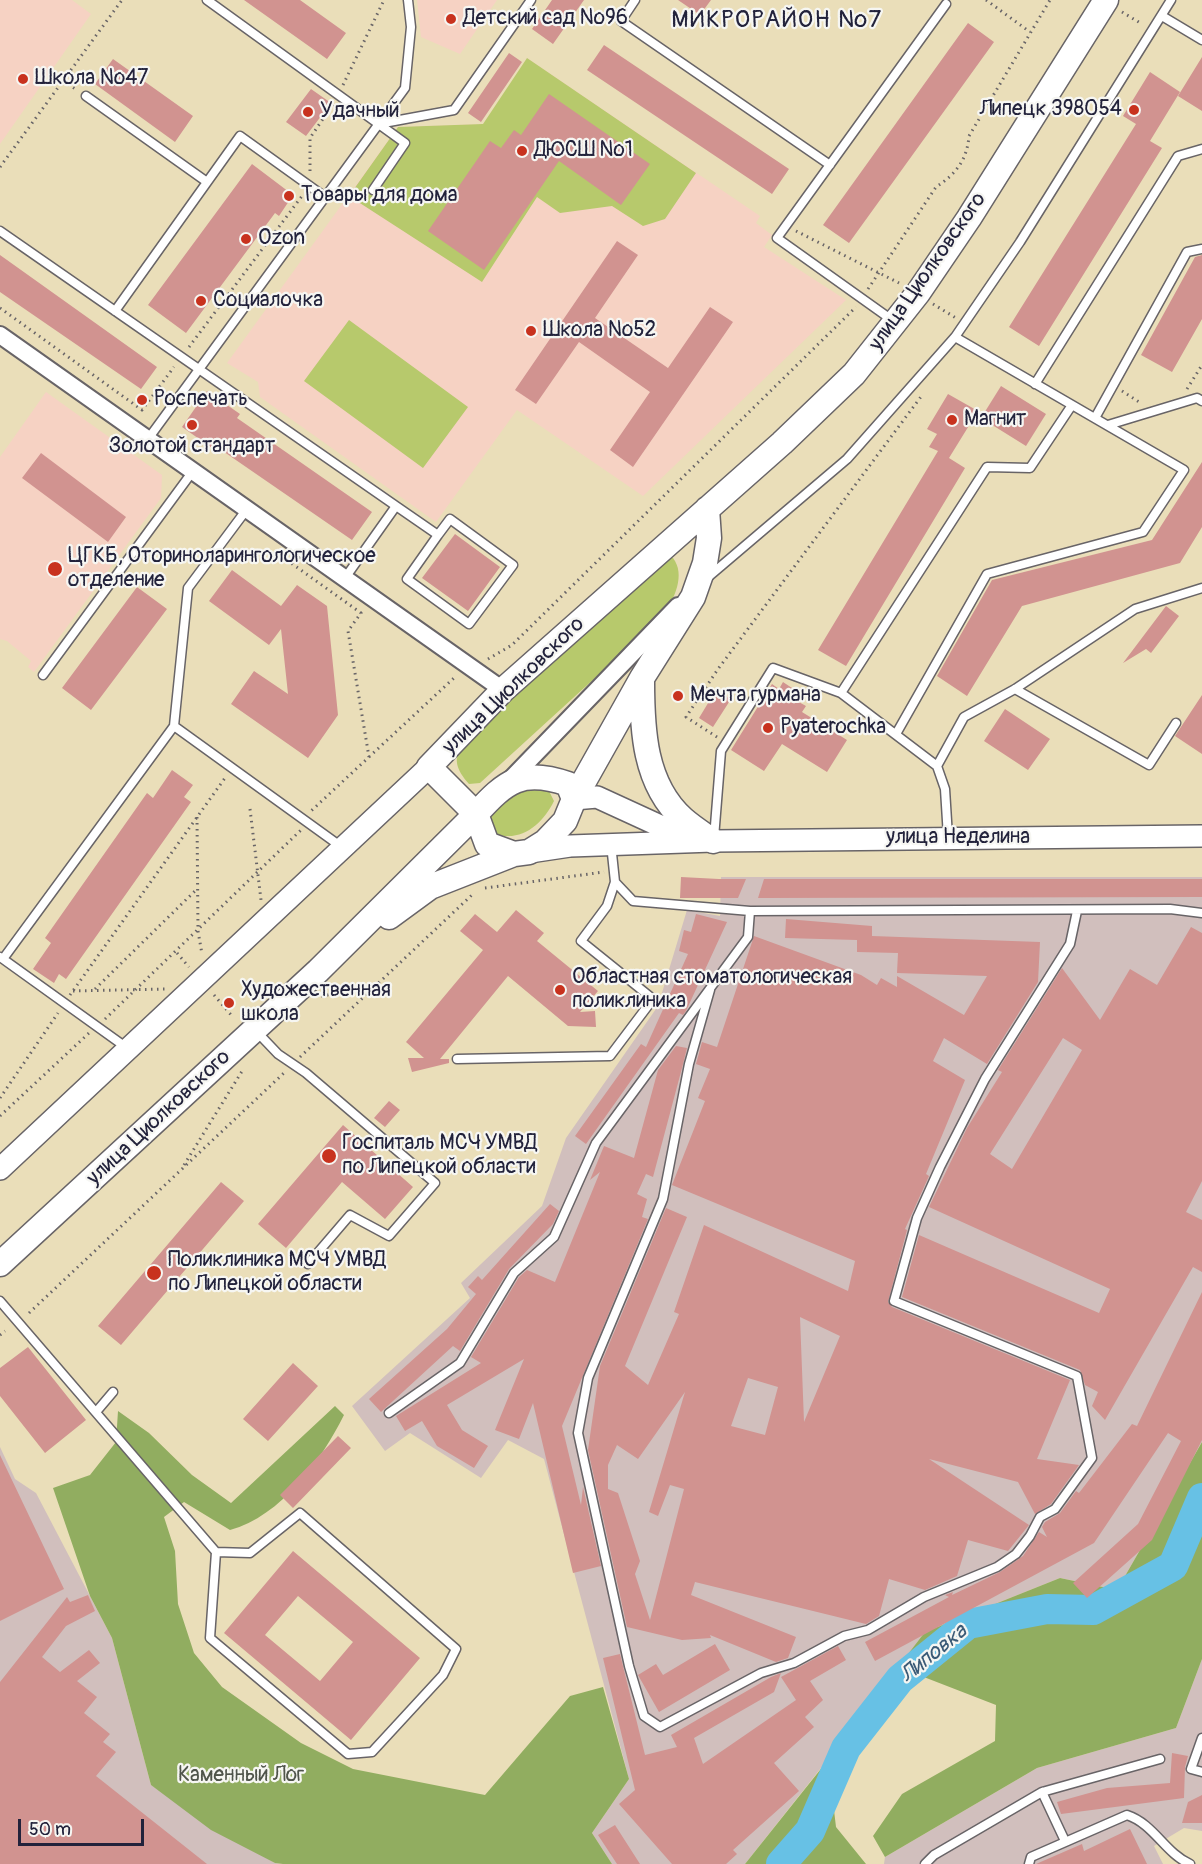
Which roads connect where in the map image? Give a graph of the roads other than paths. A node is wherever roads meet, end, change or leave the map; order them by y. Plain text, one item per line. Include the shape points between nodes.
1 (207, 0) edge
2 (408, 0) edge
3 (531, 0) edge
4 (635, 0) edge
5 (1106, 0) edge
6 (1171, 0) edge
7 (946, 4) dead end
8 (1161, 16) junction
9 (1202, 40) edge
10 (86, 96) dead end
11 (378, 124) junction
12 (1202, 149) edge
13 (830, 165) junction
14 (207, 182) junction
15 (373, 190) dead end
16 (325, 197) junction
17 (0, 231) edge
18 (1202, 249) edge
19 (115, 311) junction
20 (895, 322) junction
21 (0, 334) edge
22 (955, 338) junction
23 (198, 369) junction
24 (1035, 384) junction
25 (1202, 401) edge
26 (1072, 405) junction
27 (1095, 418) junction
28 (1108, 425) junction
29 (148, 439) junction
30 (193, 471) junction
31 (396, 506) junction
32 (247, 509) junction
33 (707, 509) junction
34 (438, 535) junction
35 (345, 578) junction
36 (698, 586) junction
37 (1202, 588) edge
38 (43, 675) dead end
39 (642, 678) junction
40 (1015, 689) junction
41 (503, 690) junction
42 (841, 693) junction
43 (1176, 723) dead end
44 (174, 726) junction
45 (896, 734) junction
46 (937, 766) junction
47 (429, 767) junction
48 (509, 781) junction
49 (574, 799) junction
50 (476, 814) junction
51 (1202, 836) edge
52 (948, 838) junction
53 (713, 841) junction
54 (610, 844) junction
55 (343, 849) junction
56 (522, 853) junction
57 (615, 882) junction
58 (750, 911) junction
59 (1077, 911) junction
60 (1202, 913) edge
61 (1, 958) edge
62 (318, 971) junction
63 (710, 990) junction
64 (254, 1029) junction
65 (129, 1050) junction
66 (458, 1059) dead end
67 (0, 1169) edge
68 (0, 1264) edge
69 (308, 1264) dead end
70 (0, 1301) edge
71 (113, 1392) dead end
72 (96, 1412) junction
73 (389, 1413) dead end
74 (216, 1552) junction
75 (1202, 1738) edge
76 (1160, 1759) dead end
77 (1202, 1772) edge
78 (1042, 1792) junction
79 (1065, 1841) junction
80 (925, 1864) edge
81 (1029, 1864) edge
82 (1190, 1864) edge

1 - 11 lane
2 - 11 lane via 411,27 405,88
3 - 11 lane via 454,110
4 - 13 lane via 621,21
5 - 20 main road, улица Циолковского via 969,218
6 - 8 lane
7 - 13 lane
8 - 9 lane
8 - 22 lane
10 - 14 lane
11 - 15 lane via 405,143
11 - 16 lane
12 - 24 lane via 1178,156
13 - 20 lane via 777,238
14 - 16 lane via 240,136
14 - 19 lane
16 - 23 lane
17 - 19 lane
18 - 27 lane via 1186,252
19 - 23 lane
20 - 33 main road, улица Циолковского via 854,374
21 - 29 street
22 - 24 lane
22 - 36 lane via 847,459
23 - 29 lane
23 - 31 lane
24 - 26 lane
25 - 28 lane via 1197,398
26 - 27 lane
26 - 42 lane via 1030,468 987,467
27 - 28 lane
28 - 45 lane via 1184,470 1143,532 987,574
29 - 30 street
30 - 32 street
30 - 38 lane
31 - 34 lane
31 - 35 lane
32 - 35 street
32 - 44 lane via 188,588
33 - 36 main road via 709,538
33 - 41 main road, улица Циолковского
34 - 34 lane via 450,519 513,565 469,624 407,579
35 - 41 street
36 - 39 main road
36 - 48 street
37 - 40 lane via 1135,609
39 - 49 main road
39 - 53 main road via 645,740 655,779 682,819
40 - 43 lane via 1149,765
40 - 46 lane via 964,717
41 - 47 main road, улица Циолковского
42 - 45 lane
42 - 53 lane via 773,668 721,751
44 - 55 lane
44 - 61 lane
45 - 46 lane
46 - 52 lane via 945,789
47 - 50 main road, улица Циолковского
47 - 55 street
48 - 49 main road via 546,776 568,784
48 - 50 main road
49 - 53 street, улица Неделина via 597,797 658,825
49 - 56 main road via 565,821 545,842
50 - 56 main road via 487,844
50 - 62 main road, улица Циолковского
51 - 52 street, улица Неделина
52 - 53 street, улица Неделина
53 - 54 street, улица Неделина
54 - 56 street, улица Неделина
54 - 57 lane
55 - 65 street
56 - 62 main road, улица Циолковского via 430,887
57 - 58 lane via 633,901
57 - 66 lane via 607,906 581,941 653,999 610,1056
58 - 59 lane
58 - 63 lane via 748,937
59 - 60 lane via 1170,909
59 - 63 lane via 1070,944 985,1079 916,1218 894,1301 1077,1376 1092,1458 1055,1509 1040,1517 1016,1554 998,1567 924,1597 868,1630 844,1636 794,1663 761,1673 660,1726 644,1716 628,1666 578,1433 588,1378 663,1199 688,1064
61 - 65 lane
62 - 64 main road, улица Циолковского
63 - 73 lane via 596,1143 554,1237 514,1273 460,1362
64 - 68 main road, улица Циолковского
64 - 69 lane via 278,1054 306,1073 435,1183 389,1236 350,1215
65 - 67 street
70 - 72 lane
71 - 72 lane
72 - 74 lane
74 - 74 lane via 250,1552 300,1513 456,1649 442,1675 372,1752 348,1754 210,1638
75 - 77 lane via 1191,1769
76 - 78 lane
78 - 79 lane
78 - 80 lane
79 - 81 lane via 1031,1857
79 - 82 lane via 1127,1815 1140,1820 1176,1858

